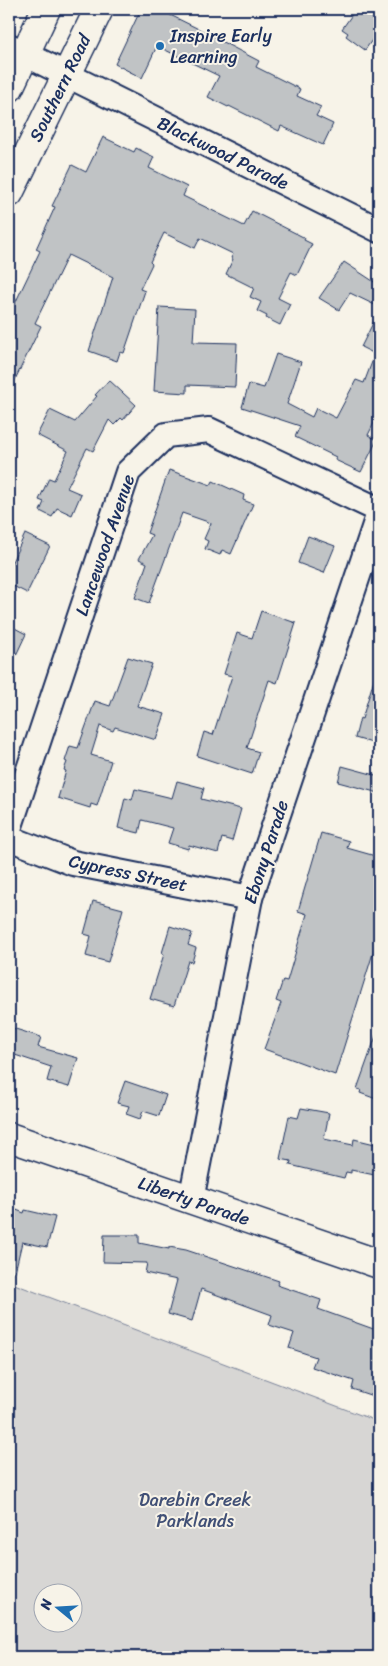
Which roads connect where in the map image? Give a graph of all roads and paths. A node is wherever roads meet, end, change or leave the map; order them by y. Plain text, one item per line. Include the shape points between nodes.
1 (46, 9) edge
2 (98, 9) edge
3 (17, 50) edge
4 (67, 76) junction
5 (9, 88) edge
6 (9, 193) edge
7 (379, 230) edge
8 (379, 512) edge
9 (9, 829) edge
10 (9, 838) edge
11 (250, 898) junction
12 (9, 1137) edge
13 (191, 1200) junction
14 (379, 1264) edge

1 - 3 street
2 - 4 street, Southern Road
3 - 4 street, Blackwood Parade
3 - 5 street
4 - 6 street, Southern Road
4 - 7 street, Blackwood Parade
8 - 9 street, Lancewood Avenue via 210,430 166,435 128,472
8 - 11 street, Ebony Parade
10 - 11 street, Cypress Street via 73,863
11 - 13 street, Ebony Parade
12 - 13 street, Liberty Parade
13 - 14 street, Liberty Parade

